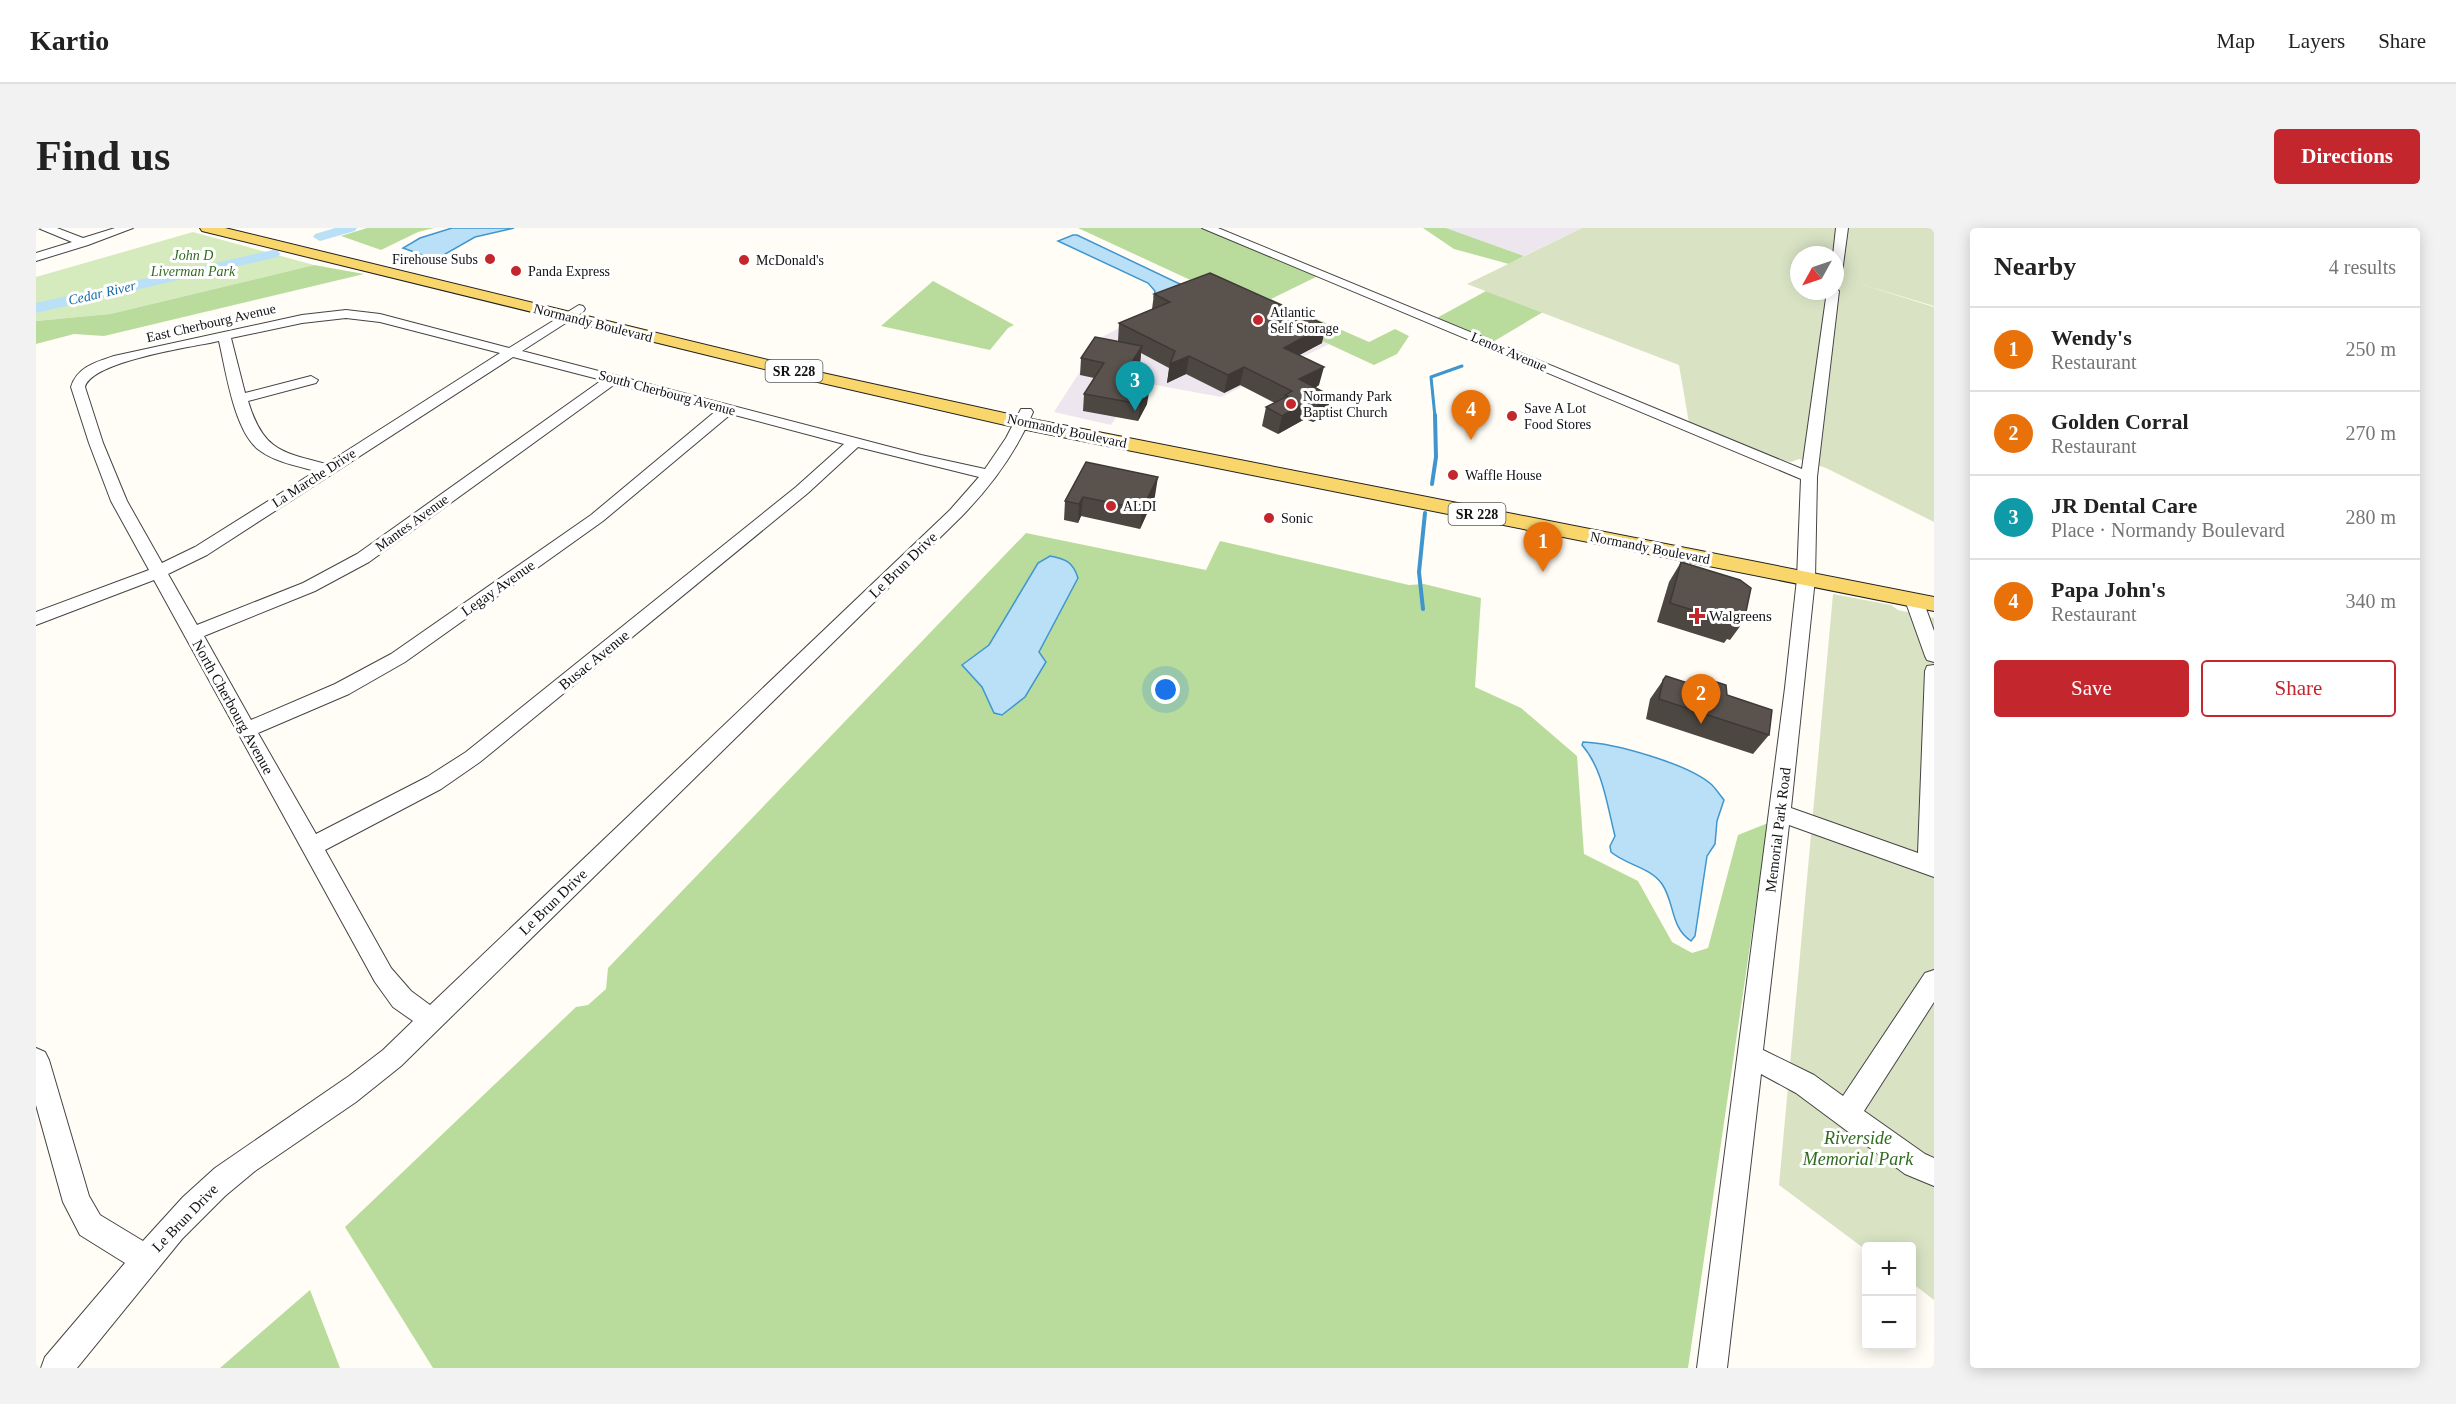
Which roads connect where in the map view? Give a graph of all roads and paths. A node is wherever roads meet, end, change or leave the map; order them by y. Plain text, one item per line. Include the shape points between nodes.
1 (44, 228) edge
2 (127, 228) edge
3 (207, 228) edge
4 (219, 228) edge
5 (243, 228) edge
6 (1208, 228) edge
7 (1842, 228) edge
8 (266, 233) junction
9 (84, 243) junction
10 (1840, 246) edge
11 (36, 257) edge
12 (1832, 300) edge
13 (573, 313) junction
14 (346, 315) joint
15 (224, 336) junction
16 (511, 352) junction
17 (87, 374) joint
18 (612, 379) junction
19 (311, 380) dead end
20 (242, 398) junction
21 (728, 409) junction
22 (1024, 417) junction
23 (855, 442) junction
24 (328, 469) junction
25 (989, 474) junction
26 (1809, 477) junction
27 (158, 572) junction
28 (1806, 572) junction
29 (1934, 590) edge
30 (1924, 602) edge
31 (36, 618) edge
32 (193, 634) junction
33 (1934, 656) edge
34 (1934, 670) edge
35 (246, 730) junction
36 (1780, 813) junction
37 (311, 847) junction
38 (1932, 867) edge
39 (1934, 981) edge
40 (432, 1020) junction
41 (1750, 1056) junction
42 (36, 1060) edge
43 (1847, 1114) junction
44 (1934, 1172) edge
45 (145, 1259) junction
46 (56, 1368) edge
47 (1712, 1368) edge

1 - 9 street
2 - 9 street
3 - 13 main road, Normandy Boulevard / SR 228
4 - 8 main road via 251,235
5 - 8 main road, Normandy Boulevard / SR 228
6 - 26 street, Lenox Avenue
7 - 10 street
8 - 13 main road, Normandy Boulevard / SR 228
9 - 11 street
12 - 26 street, Memorial Park Road
13 - 16 street, La Marche Drive
13 - 22 main road, Normandy Boulevard / SR 228 via 812,376
14 - 15 street, East Cherbourg Avenue via 302,319
14 - 16 street, South Cherbourg Avenue via 380,318
15 - 17 street, East Cherbourg Avenue via 118,359
15 - 20 street
16 - 18 street, South Cherbourg Avenue
16 - 24 street, La Marche Drive
17 - 27 street, North Cherbourg Avenue via 78,387 96,443 119,501
18 - 21 street, South Cherbourg Avenue
18 - 32 street, Mantes Avenue via 363,558 309,587
19 - 20 street
20 - 24 street via 250,428 259,442 282,455
21 - 23 street, South Cherbourg Avenue
21 - 35 street, Legay Avenue via 597,518 398,658 342,688
22 - 25 street, Le Brun Drive
22 - 28 main road, Normandy Boulevard / SR 228
23 - 25 street, South Cherbourg Avenue
23 - 37 street, Busac Avenue via 802,490 473,757 434,783
24 - 27 street, La Marche Drive via 201,551
25 - 40 street, Le Brun Drive via 956,513
26 - 28 street, Memorial Park Road
27 - 31 street, La Marche Drive
27 - 32 street, North Cherbourg Avenue
28 - 29 main road, Normandy Boulevard / SR 228
28 - 30 main road, Normandy Boulevard / SR 228
28 - 36 street, Memorial Park Road
30 - 33 street
32 - 35 street, North Cherbourg Avenue
34 - 38 street
35 - 37 street, North Cherbourg Avenue
36 - 38 street
36 - 41 street, Memorial Park Road
37 - 40 street, North Cherbourg Avenue via 391,988
39 - 43 street
40 - 45 street, Le Brun Drive via 361,1084 217,1184
41 - 43 street via 1805,1084
41 - 47 street, Memorial Park Road
42 - 45 street via 77,1202 90,1225
43 - 44 street via 1915,1164
45 - 46 street, Le Brun Drive

